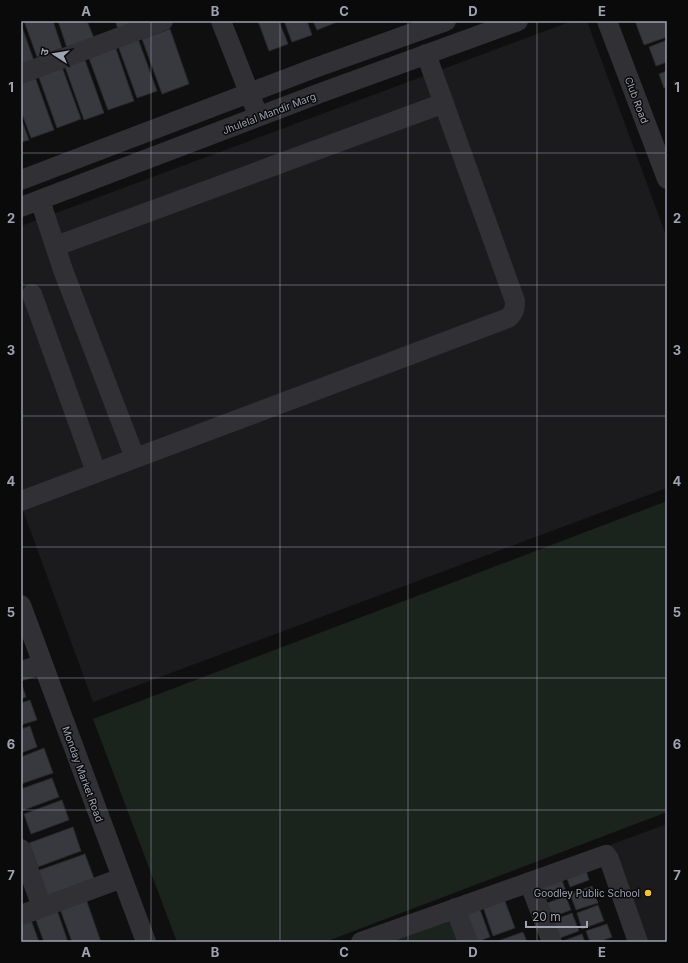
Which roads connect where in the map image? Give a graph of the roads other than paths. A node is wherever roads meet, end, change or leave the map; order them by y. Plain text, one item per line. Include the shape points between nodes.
1 (163, 21) edge
2 (221, 21) edge
3 (446, 21) edge
4 (518, 21) edge
5 (607, 21) edge
6 (426, 54) junction
7 (21, 74) edge
8 (249, 93) junction
9 (444, 103) junction
10 (258, 117) junction
11 (665, 167) edge
12 (21, 180) edge
13 (40, 200) junction
14 (21, 208) edge
15 (56, 246) junction
16 (32, 294) dead end
17 (135, 458) junction
18 (96, 472) junction
19 (21, 501) edge
20 (21, 606) edge
21 (43, 664) junction
22 (21, 671) edge
23 (21, 849) edge
24 (122, 878) junction
25 (529, 882) junction
26 (42, 907) junction
27 (456, 908) junction
28 (21, 915) edge
29 (146, 942) edge
30 (361, 942) edge
31 (468, 942) edge
32 (552, 942) edge
33 (638, 942) edge

1 - 7 street
2 - 8 street
3 - 8 street
4 - 6 street, Jhulelal Mandir Marg
5 - 11 street, Club Road
6 - 9 street
6 - 10 street, Jhulelal Mandir Marg
8 - 10 street
8 - 12 street
9 - 15 street
9 - 17 street via 515,301 513,314
10 - 13 street, Jhulelal Mandir Marg
13 - 14 street, Jhulelal Mandir Marg
13 - 15 street
15 - 17 street
16 - 18 street
17 - 18 street
18 - 19 street
20 - 21 street, Monday Market Road
21 - 22 street
21 - 24 street, Monday Market Road
23 - 26 street
24 - 26 street
24 - 29 street, Monday Market Road
25 - 27 street
25 - 32 street
25 - 33 street via 608,856
26 - 28 street
27 - 30 street
27 - 31 street

